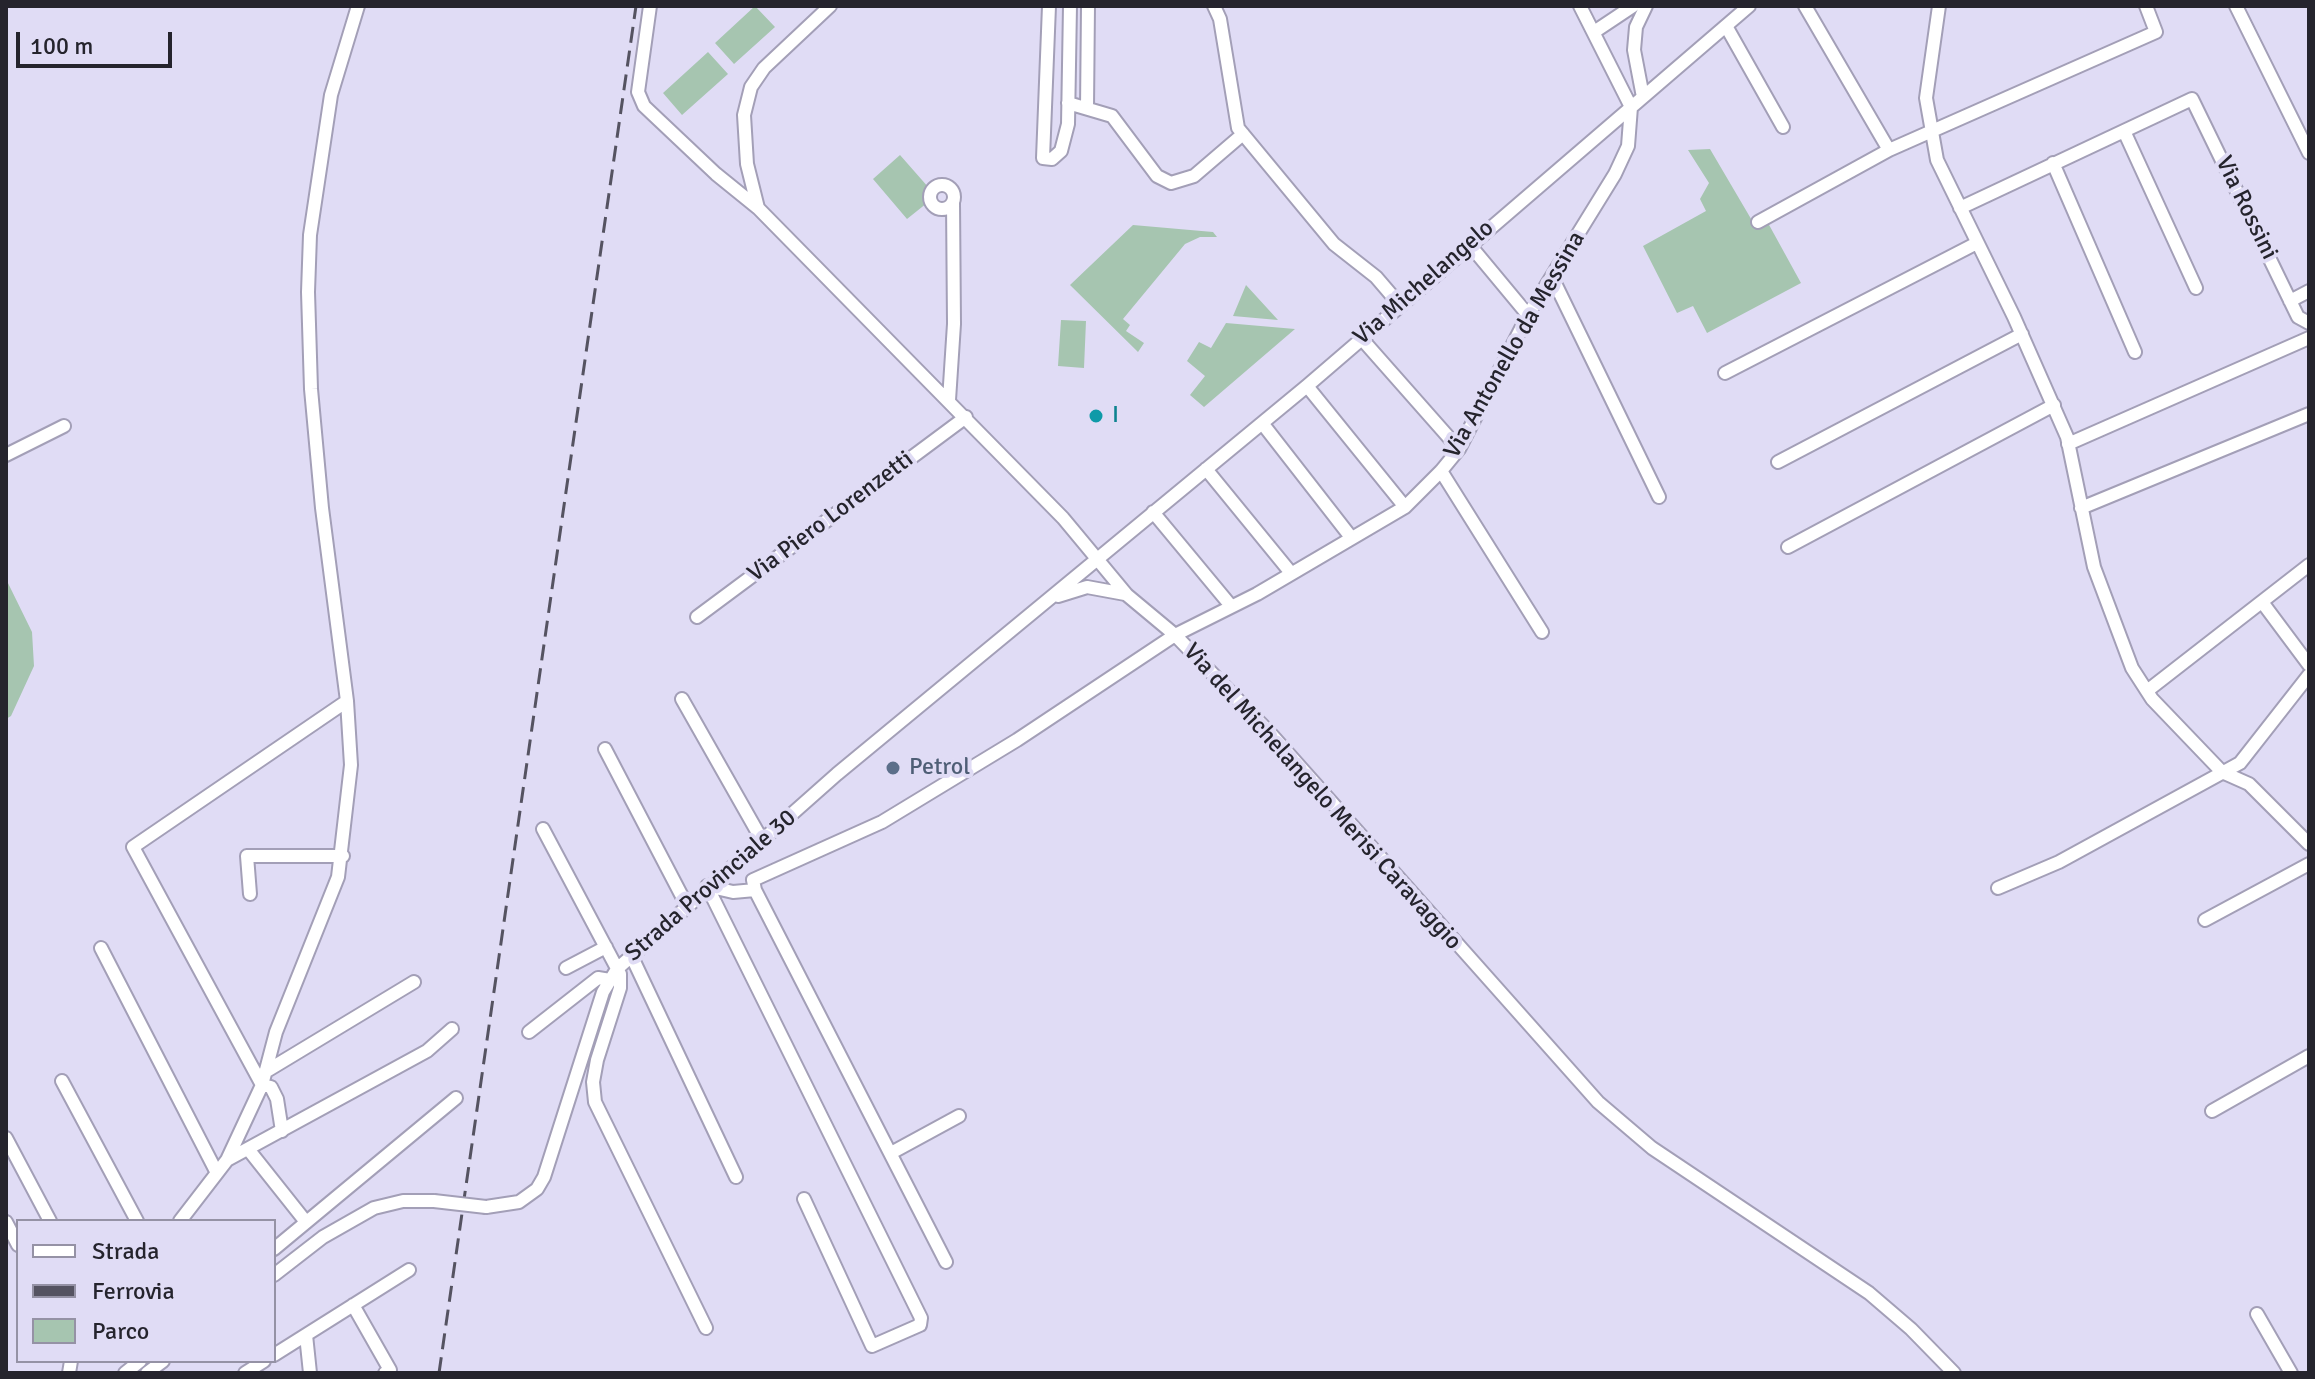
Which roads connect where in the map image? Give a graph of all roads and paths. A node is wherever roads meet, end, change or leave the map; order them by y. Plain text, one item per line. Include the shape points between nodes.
1 (358, 6) edge
2 (650, 6) edge
3 (830, 6) edge
4 (1049, 6) edge
5 (1070, 6) edge
6 (1088, 6) edge
7 (1214, 6) edge
8 (1580, 6) edge
9 (1633, 6) edge
10 (1646, 6) edge
11 (1749, 6) edge
12 (1805, 6) edge
13 (1939, 6) edge
14 (2146, 6) edge
15 (2236, 6) edge
16 (1726, 26) junction
17 (1594, 32) junction
18 (1643, 97) junction
19 (1068, 103) junction
20 (1631, 107) junction
21 (1087, 108) junction
22 (1783, 127) dead end
23 (2124, 131) junction
24 (1930, 133) junction
25 (1243, 134) junction
26 (1889, 150) junction
27 (2309, 153) edge
28 (2053, 163) junction
29 (953, 202) dead end
30 (758, 208) junction
31 (1960, 208) junction
32 (1758, 222) dead end
33 (1977, 243) junction
34 (1469, 244) junction
35 (1552, 277) junction
36 (2196, 288) dead end
37 (2309, 291) edge
38 (2290, 301) junction
39 (1400, 305) junction
40 (1528, 315) junction
41 (2304, 320) edge
42 (2022, 334) junction
43 (1361, 338) junction
44 (2309, 338) edge
45 (2135, 352) dead end
46 (1725, 373) dead end
47 (1307, 386) junction
48 (949, 400) junction
49 (2054, 405) junction
50 (2309, 414) edge
51 (966, 417) junction
52 (1262, 423) junction
53 (64, 426) dead end
54 (2068, 444) junction
55 (1459, 449) junction
56 (6, 455) edge
57 (1778, 462) dead end
58 (1206, 469) junction
59 (1441, 471) junction
60 (1659, 497) dead end
61 (1405, 507) junction
62 (2081, 508) junction
63 (1153, 512) junction
64 (1350, 536) junction
65 (1788, 547) dead end
66 (1098, 558) junction
67 (2309, 565) edge
68 (1291, 573) junction
69 (1127, 595) junction
70 (1051, 598) junction
71 (2262, 602) junction
72 (1231, 606) junction
73 (697, 617) dead end
74 (1542, 632) dead end
75 (1175, 635) junction
76 (2309, 665) edge
77 (2309, 675) edge
78 (2147, 691) junction
79 (682, 699) dead end
80 (347, 701) junction
81 (605, 749) dead end
82 (2222, 772) junction
83 (543, 829) dead end
84 (762, 840) junction
85 (2309, 844) edge
86 (343, 856) junction
87 (2309, 864) edge
88 (707, 886) junction
89 (1998, 888) dead end
90 (755, 890) junction
91 (250, 894) dead end
92 (686, 904) junction
93 (2205, 920) dead end
94 (606, 947) junction
95 (101, 948) dead end
96 (631, 955) junction
97 (566, 968) dead end
98 (617, 969) junction
99 (610, 980) junction
100 (414, 982) dead end
101 (452, 1029) dead end
102 (529, 1032) dead end
103 (2309, 1056) edge
104 (264, 1078) junction
105 (62, 1081) dead end
106 (456, 1098) dead end
107 (2212, 1111) dead end
108 (959, 1116) dead end
109 (282, 1131) junction
110 (6, 1138) edge
111 (248, 1149) junction
112 (891, 1153) junction
113 (227, 1160) junction
114 (217, 1173) junction
115 (736, 1177) dead end
116 (804, 1199) dead end
117 (49, 1219) edge
118 (136, 1219) edge
119 (182, 1219) edge
120 (6, 1222) edge
121 (306, 1222) junction
122 (16, 1241) edge
123 (276, 1247) edge
124 (946, 1262) dead end
125 (409, 1270) dead end
126 (276, 1274) edge
127 (353, 1305) junction
128 (2257, 1314) dead end
129 (706, 1328) dead end
130 (306, 1335) junction
131 (276, 1354) edge
132 (310, 1373) edge
133 (385, 1373) edge
134 (1954, 1373) edge
135 (2291, 1373) edge

1 - 80 street via 331,95 315,187 308,292 320,493
2 - 30 street, Via del Michelangelo Merisi Caravaggio via 638,92 644,106
3 - 30 street via 751,87 744,115 746,152
4 - 19 street via 1043,158 1052,159 1061,151
5 - 19 street
6 - 21 street
7 - 25 street
8 - 17 street
9 - 17 street
10 - 18 street via 1636,27 1634,50
11 - 16 street, Via Michelangelo
12 - 26 street
13 - 24 street via 1926,98
14 - 24 street via 2156,32
15 - 27 street
16 - 18 street, Via Michelangelo
16 - 22 street
17 - 20 street
18 - 20 street, Via Michelangelo
19 - 21 street
20 - 34 street, Via Michelangelo
20 - 35 street, Via Antonello da Messina via 1628,146
21 - 25 street via 1112,116 1157,176 1171,183 1194,176
23 - 28 street
23 - 36 street
23 - 38 street, Via Rossini via 2192,99
24 - 26 street
24 - 31 street
25 - 39 street via 1334,244 1376,277
26 - 32 street
28 - 31 street
28 - 45 street
29 - 48 street
30 - 48 street, Via del Michelangelo Merisi Caravaggio
31 - 33 street
33 - 42 street
33 - 46 street
34 - 39 street, Via Michelangelo
34 - 40 street
35 - 40 street, Via Antonello da Messina
35 - 60 street
37 - 38 street
38 - 41 street, Via Rossini
39 - 43 street, Via Michelangelo
40 - 55 street, Via Antonello da Messina
42 - 49 street
42 - 57 street
43 - 47 street, Via Michelangelo
43 - 55 street
44 - 54 street
47 - 52 street, Via Michelangelo
47 - 61 street
48 - 51 street, Via del Michelangelo Merisi Caravaggio
49 - 54 street
49 - 65 street
50 - 62 street
51 - 66 street, Via del Michelangelo Merisi Caravaggio
51 - 73 street, Via Piero Lorenzetti
52 - 58 street, Via Michelangelo
52 - 64 street
53 - 56 street
54 - 62 street
55 - 59 street, Via Antonello da Messina
58 - 63 street, Via Michelangelo
58 - 68 street
59 - 61 street, Via Antonello da Messina
59 - 74 street
61 - 64 street, Via Antonello da Messina
62 - 78 street via 2113,623
63 - 66 street, Via Michelangelo
63 - 72 street
64 - 68 street, Via Antonello da Messina
66 - 69 street, Via del Michelangelo Merisi Caravaggio
66 - 70 street, Strada Provinciale 30
67 - 71 street
68 - 72 street, Via Antonello da Messina
69 - 70 street via 1087,587
69 - 75 street, Via del Michelangelo Merisi Caravaggio
70 - 84 street, Strada Provinciale 30
71 - 76 street
71 - 78 street
72 - 75 street, Via Antonello da Messina
75 - 90 street, Via Antonello da Messina via 882,822 753,880
75 - 134 street, Via del Michelangelo Merisi Caravaggio via 1321,789 1598,1102 1662,1155 1869,1293
77 - 82 street via 2240,763
78 - 82 street
79 - 84 street
80 - 86 street via 351,765
80 - 104 street via 133,847
81 - 92 street
82 - 85 street via 2249,784
82 - 89 street via 2059,862
83 - 94 street
84 - 88 street, Strada Provinciale 30
86 - 91 street via 247,856
86 - 104 street via 276,1032
87 - 93 street
88 - 90 street
88 - 92 street, Strada Provinciale 30
88 - 116 street via 920,1325 872,1346
90 - 112 street
92 - 96 street, Strada Provinciale 30
94 - 97 street
94 - 98 street
95 - 114 street
96 - 98 street, Strada Provinciale 30
96 - 115 street
98 - 99 street, Strada Provinciale 30
98 - 129 street via 620,988 599,1050 595,1102
99 - 102 street via 598,978
99 - 126 street, Strada Provinciale 30, bridge via 537,1189 519,1202 486,1207 403,1201 374,1208 345,1222
100 - 104 street
101 - 109 street via 427,1051
103 - 107 street
104 - 109 street via 277,1099
104 - 113 street
105 - 118 street
106 - 121 street
108 - 112 street
109 - 111 street
110 - 117 street
111 - 113 street
111 - 121 street via 282,1184
112 - 124 street
113 - 114 street
114 - 119 street
120 - 122 street
121 - 123 street
125 - 127 street
127 - 130 street
127 - 133 street via 390,1370
128 - 135 street
130 - 131 street
130 - 132 street

